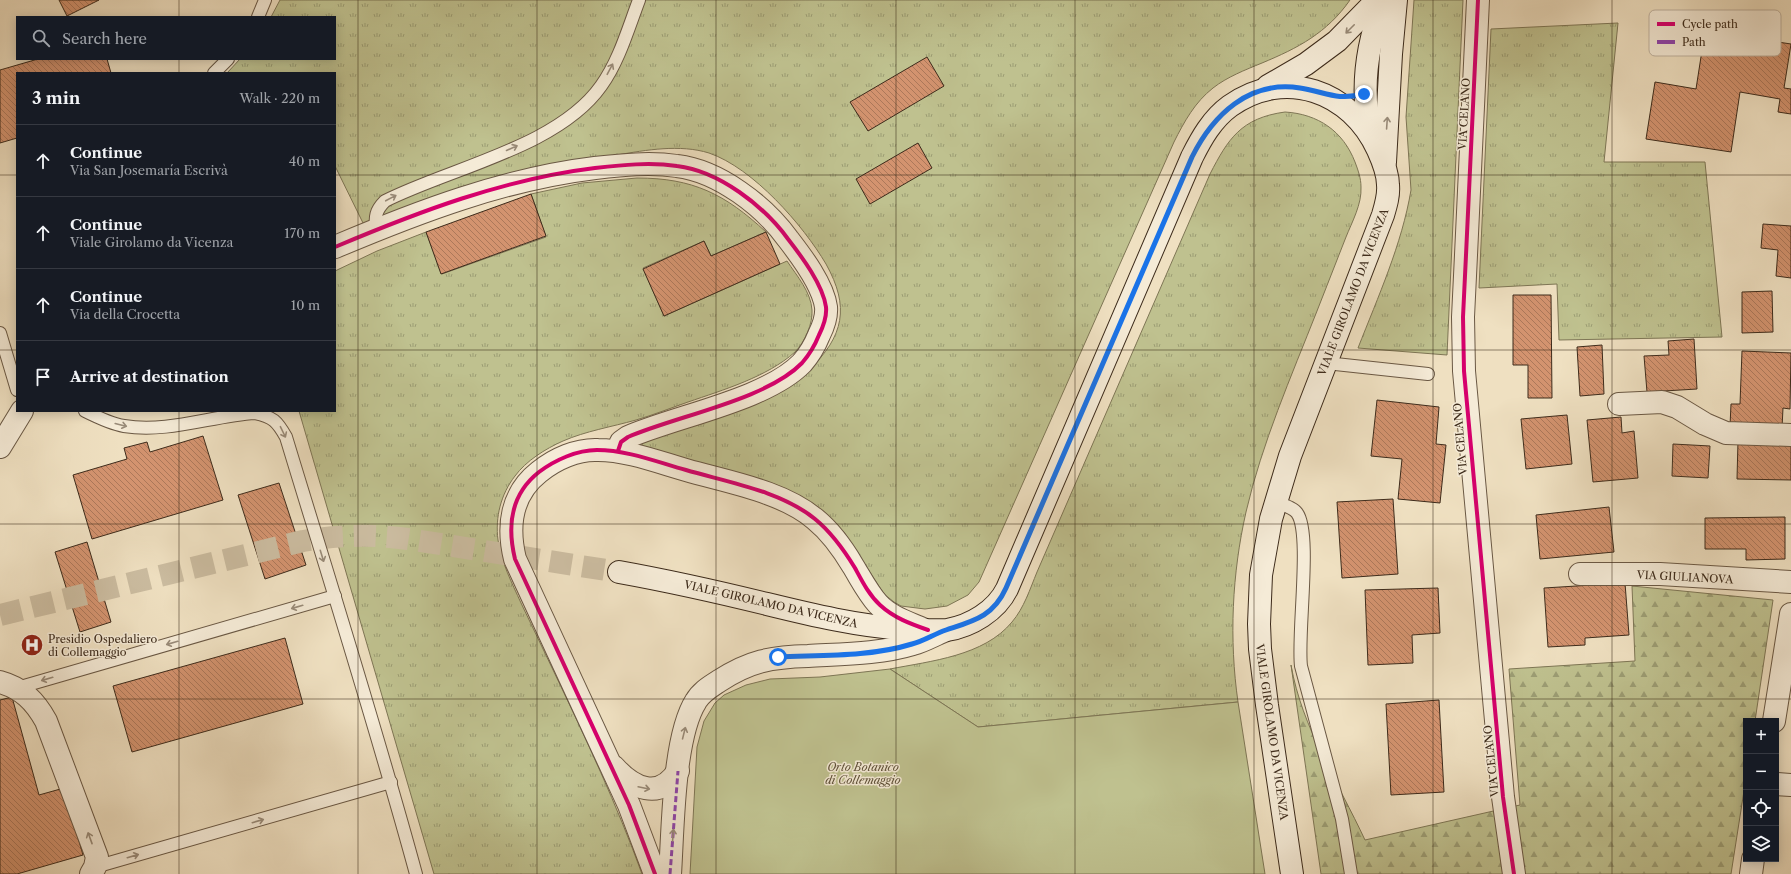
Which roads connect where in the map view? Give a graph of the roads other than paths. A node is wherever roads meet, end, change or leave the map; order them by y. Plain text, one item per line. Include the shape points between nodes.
1 (265, 0) edge
2 (639, 0) edge
3 (1377, 0) edge
4 (1384, 0) edge
5 (1396, 0) edge
6 (1478, 0) edge
7 (258, 16) edge
8 (227, 60) edge
9 (1390, 70) junction
10 (215, 72) edge
11 (1366, 93) junction
12 (1325, 94) junction
13 (1246, 97) junction
14 (1372, 138) junction
15 (1387, 176) junction
16 (377, 230) junction
17 (336, 248) edge
18 (0, 333) edge
19 (1326, 363) junction
20 (1428, 374) dead end
21 (16, 387) edge
22 (1619, 404) dead end
23 (21, 412) edge
24 (86, 412) edge
25 (1791, 435) edge
26 (0, 447) edge
27 (618, 451) junction
28 (1276, 502) junction
29 (619, 572) tunnel mouth
30 (1580, 574) dead end
31 (1791, 582) edge
32 (335, 596) junction
33 (1791, 614) edge
34 (937, 630) junction
35 (8, 685) edge
36 (1774, 718) edge
37 (606, 754) junction
38 (678, 771) junction
39 (391, 782) junction
40 (1779, 784) edge
41 (1791, 785) edge
42 (1753, 862) edge
43 (93, 871) edge
44 (416, 874) edge
45 (655, 874) edge
46 (670, 874) edge
47 (1292, 874) edge
48 (1351, 874) edge
49 (1514, 874) edge
50 (1751, 874) edge

1 - 7 lane
16 -> 2 lane via 375,215 386,201 527,142 559,125 583,107 601,86 618,55
3 -> 13 street via 1324,51
4 - 11 street via 1369,48
5 - 9 street
6 - 49 street, VIA CELANO via 1464,286 1464,371 1502,789
8 - 10 lane
9 - 11 street via 1381,84
15 -> 9 street via 1385,156
11 - 12 street via 1349,98
11 - 14 street via 1367,117
12 - 13 street, VIALE GIROLAMO DA VICENZA via 1309,89 1287,87 1268,89
12 - 14 street, VIALE GIROLAMO DA VICENZA via 1355,116
13 - 34 street, VIALE GIROLAMO DA VICENZA via 1230,106 1217,118 1194,153 1004,594 996,606 983,616 963,625
14 - 15 street, VIALE GIROLAMO DA VICENZA
15 - 19 street, VIALE GIROLAMO DA VICENZA via 1388,191 1383,215
16 - 17 street
16 - 27 street via 465,197 512,184 576,170 646,164 693,168 710,174 770,217 795,248 815,280 824,301 824,324 811,350 797,368 779,380 750,394 628,436 621,442
18 - 21 lane
19 - 20 lane
19 - 28 street, VIALE GIROLAMO DA VICENZA via 1290,456
22 - 25 street via 1662,402 1678,407 1705,424 1726,433
23 - 26 street
24 -> 32 lane via 123,426 143,428 170,427 241,414 269,416 280,425 286,437
27 - 34 street via 767,494 806,512 836,541 879,605 894,616
27 - 37 street via 586,451 564,457 544,468 527,483 519,496 513,508 511,527 513,548 522,575
28 - 47 street, VIALE GIROLAMO DA VICENZA via 1261,575 1259,624 1266,705
28 - 48 lane via 1295,511 1303,528 1299,647 1301,666 1344,830
29 - 34 street, VIALE GIROLAMO DA VICENZA via 699,587 827,618 882,627
30 - 31 street, VIA GIULIANOVA via 1660,574
32 -> 35 lane
32 - 39 lane
33 - 36 street
38 -> 34 street via 685,729 696,701 730,674 757,662 778,657 850,654 904,646 924,640
43 -> 35 street via 97,857 50,729 32,699
37 -> 38 street via 624,778 645,789 664,785
37 - 45 street via 638,825
46 -> 38 street
43 -> 39 lane
39 - 44 lane
40 - 41 street
42 - 50 street

